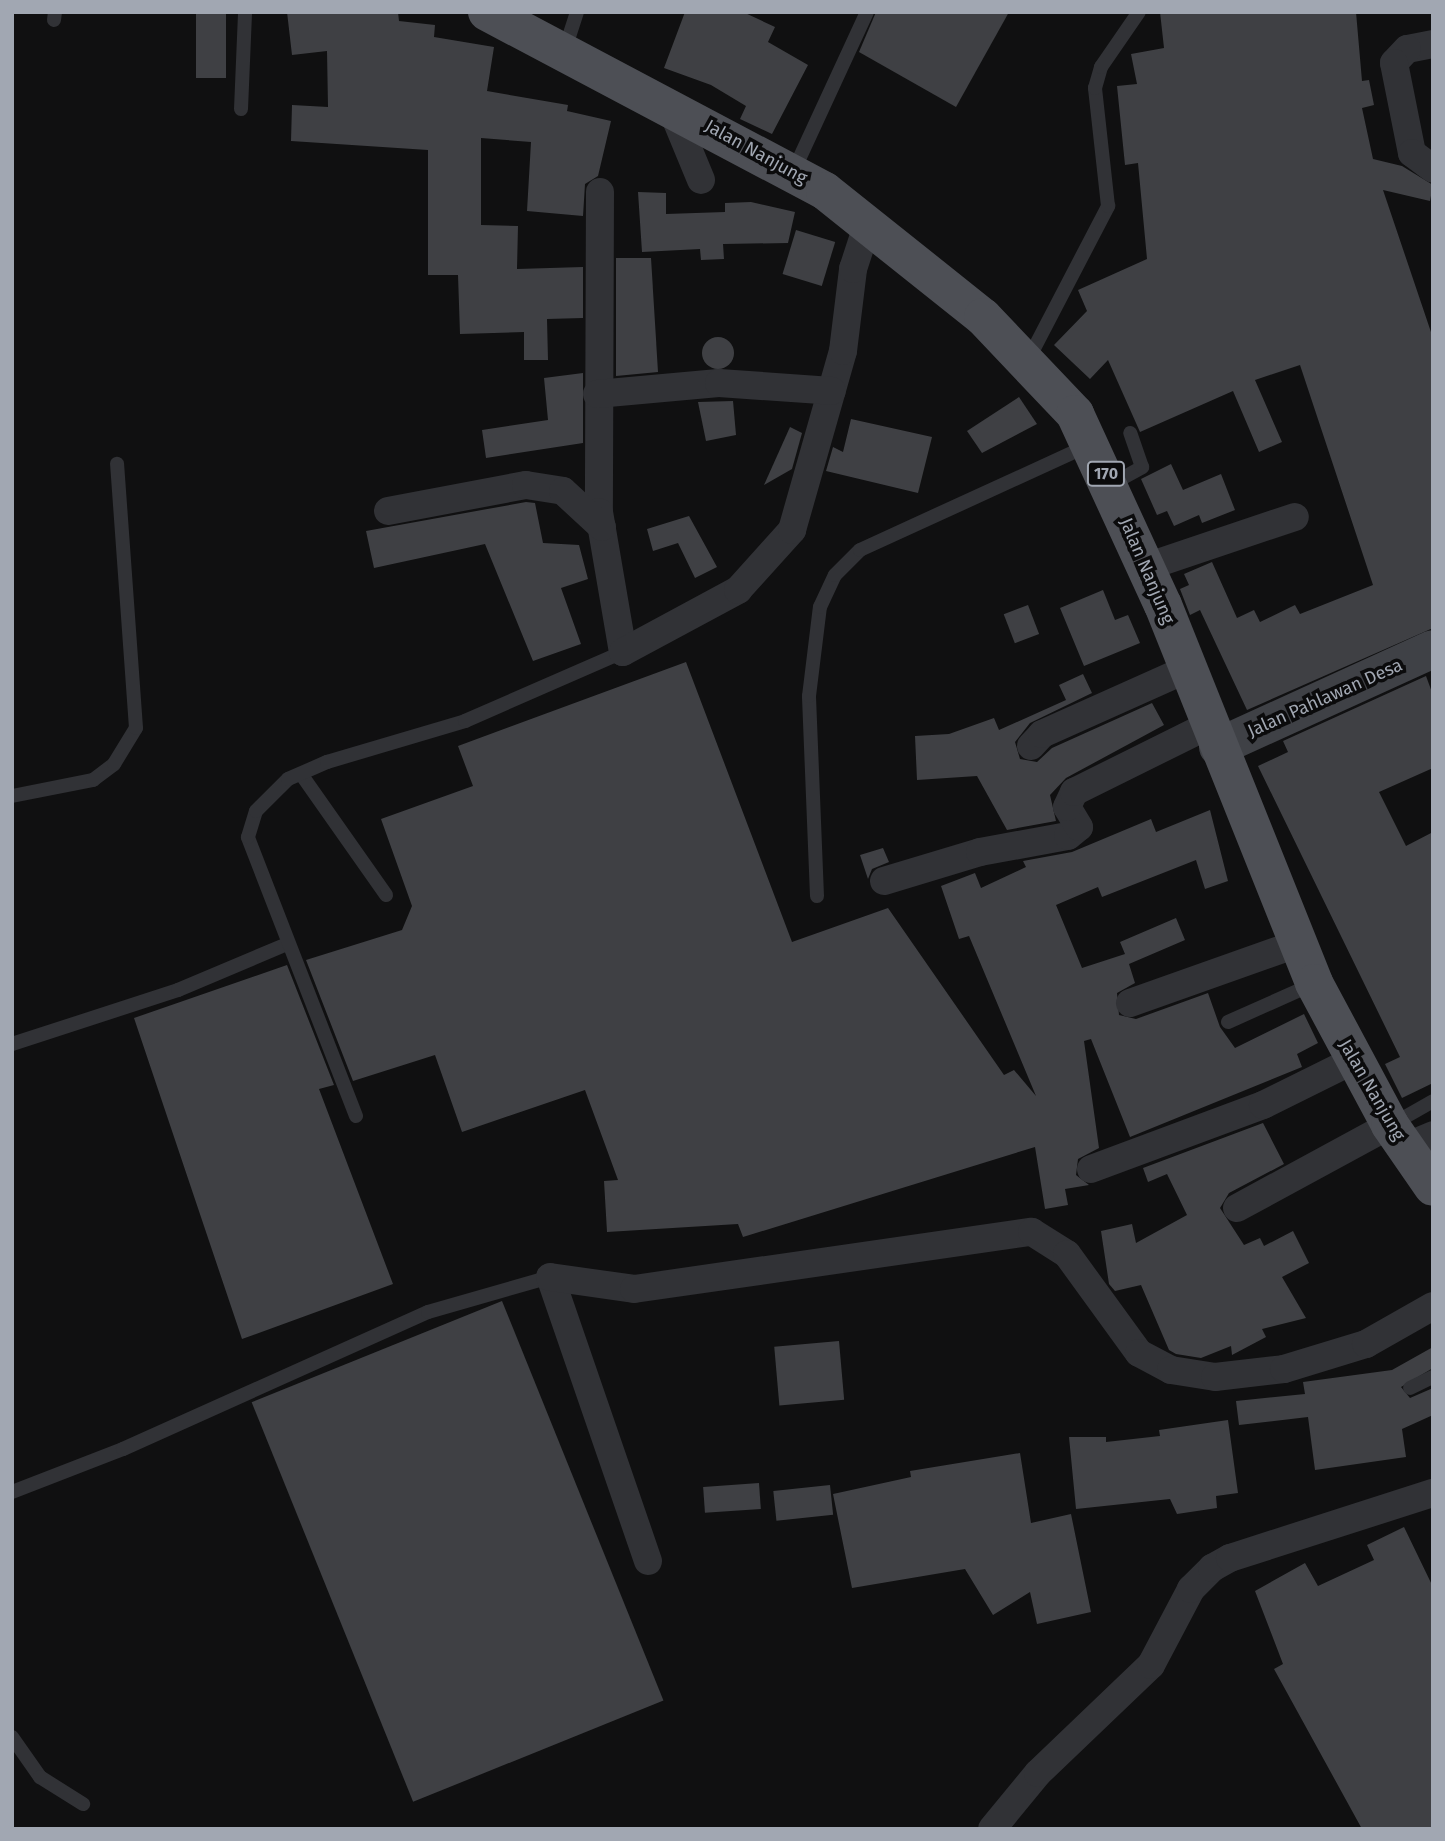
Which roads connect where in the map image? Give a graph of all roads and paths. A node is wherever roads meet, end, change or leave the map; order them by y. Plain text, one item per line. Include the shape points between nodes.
1 (245, 12) edge
2 (487, 12) edge
3 (577, 12) edge
4 (867, 12) edge
5 (1139, 12) edge
6 (1433, 44) edge
7 (565, 49) junction
8 (670, 105) junction
9 (242, 109) dead end
10 (1433, 169) edge
11 (794, 170) junction
12 (701, 180) dead end
13 (600, 192) dead end
14 (867, 226) junction
15 (1028, 360) junction
16 (832, 391) junction
17 (597, 394) junction
18 (1130, 433) dead end
19 (1092, 444) junction
20 (117, 464) dead end
21 (1110, 485) junction
22 (388, 511) dead end
23 (1295, 517) dead end
24 (602, 527) junction
25 (1146, 567) junction
26 (1433, 649) edge
27 (623, 652) junction
28 (1188, 669) junction
29 (1213, 736) junction
30 (1031, 746) dead end
31 (301, 774) junction
32 (12, 796) edge
33 (884, 881) dead end
34 (386, 895) dead end
35 (817, 896) dead end
36 (1299, 943) junction
37 (287, 944) junction
38 (1314, 983) junction
39 (1130, 1003) dead end
40 (1228, 1022) dead end
41 (12, 1044) edge
42 (1354, 1060) junction
43 (1433, 1101) edge
44 (355, 1116) dead end
45 (1409, 1136) edge
46 (1091, 1169) dead end
47 (1433, 1187) edge
48 (1237, 1208) dead end
49 (550, 1277) junction
50 (1433, 1306) edge
51 (1433, 1377) edge
52 (1410, 1388) dead end
53 (12, 1492) edge
54 (1433, 1493) edge
55 (648, 1561) dead end
56 (12, 1737) edge
57 (83, 1804) dead end
58 (992, 1829) edge

1 - 9 lane
2 - 7 main road, Jalan Nanjung / 170
3 - 7 lane
4 - 11 lane
5 - 15 lane via 1101,67 1095,88 1108,206
6 - 10 street via 1407,48 1394,63 1412,153
7 - 8 main road, Jalan Nanjung / 170
8 - 11 main road, Jalan Nanjung / 170
8 - 12 street
11 - 14 main road, Jalan Nanjung / 170
13 - 17 street
14 - 15 main road, Jalan Nanjung / 170 via 983,317
14 - 16 street via 853,269
15 - 19 main road, Jalan Nanjung / 170 via 1075,414
16 - 17 street via 719,383
16 - 27 street via 792,530 781,547 738,590
17 - 24 street
18 - 21 lane via 1142,467
19 - 21 main road, Jalan Nanjung / 170
19 - 35 lane via 860,550 835,575 820,607 809,696
20 - 32 lane via 136,728 114,764 93,780
21 - 25 main road, Jalan Nanjung / 170
22 - 24 street via 526,485 563,491
23 - 25 street
24 - 27 street
25 - 28 main road, Jalan Nanjung / 170
26 - 29 main road, Jalan Pahlawan Desa
27 - 31 lane via 465,721
28 - 29 main road, Jalan Nanjung / 170
28 - 30 street via 1042,734
29 - 33 street via 1074,792 1067,807 1079,827 1068,836 980,852
29 - 36 main road, Jalan Nanjung / 170
31 - 34 lane
31 - 37 lane via 261,805 248,837
36 - 38 main road, Jalan Nanjung / 170
36 - 39 street
37 - 41 lane via 178,990
37 - 44 lane
38 - 40 lane
38 - 42 main road, Jalan Nanjung / 170
42 - 45 main road, Jalan Nanjung / 170
42 - 46 street via 1264,1105
43 - 45 lane
45 - 47 main road, Jalan Nanjung / 170
45 - 48 street
49 - 50 street via 634,1289 1032,1232 1067,1254 1130,1346 1171,1370 1214,1377 1284,1369 1366,1344
49 - 53 lane via 428,1312 123,1449
49 - 55 street
51 - 52 lane
54 - 58 street via 1230,1558 1212,1568 1191,1589 1151,1665 1038,1773
56 - 57 lane via 40,1777

